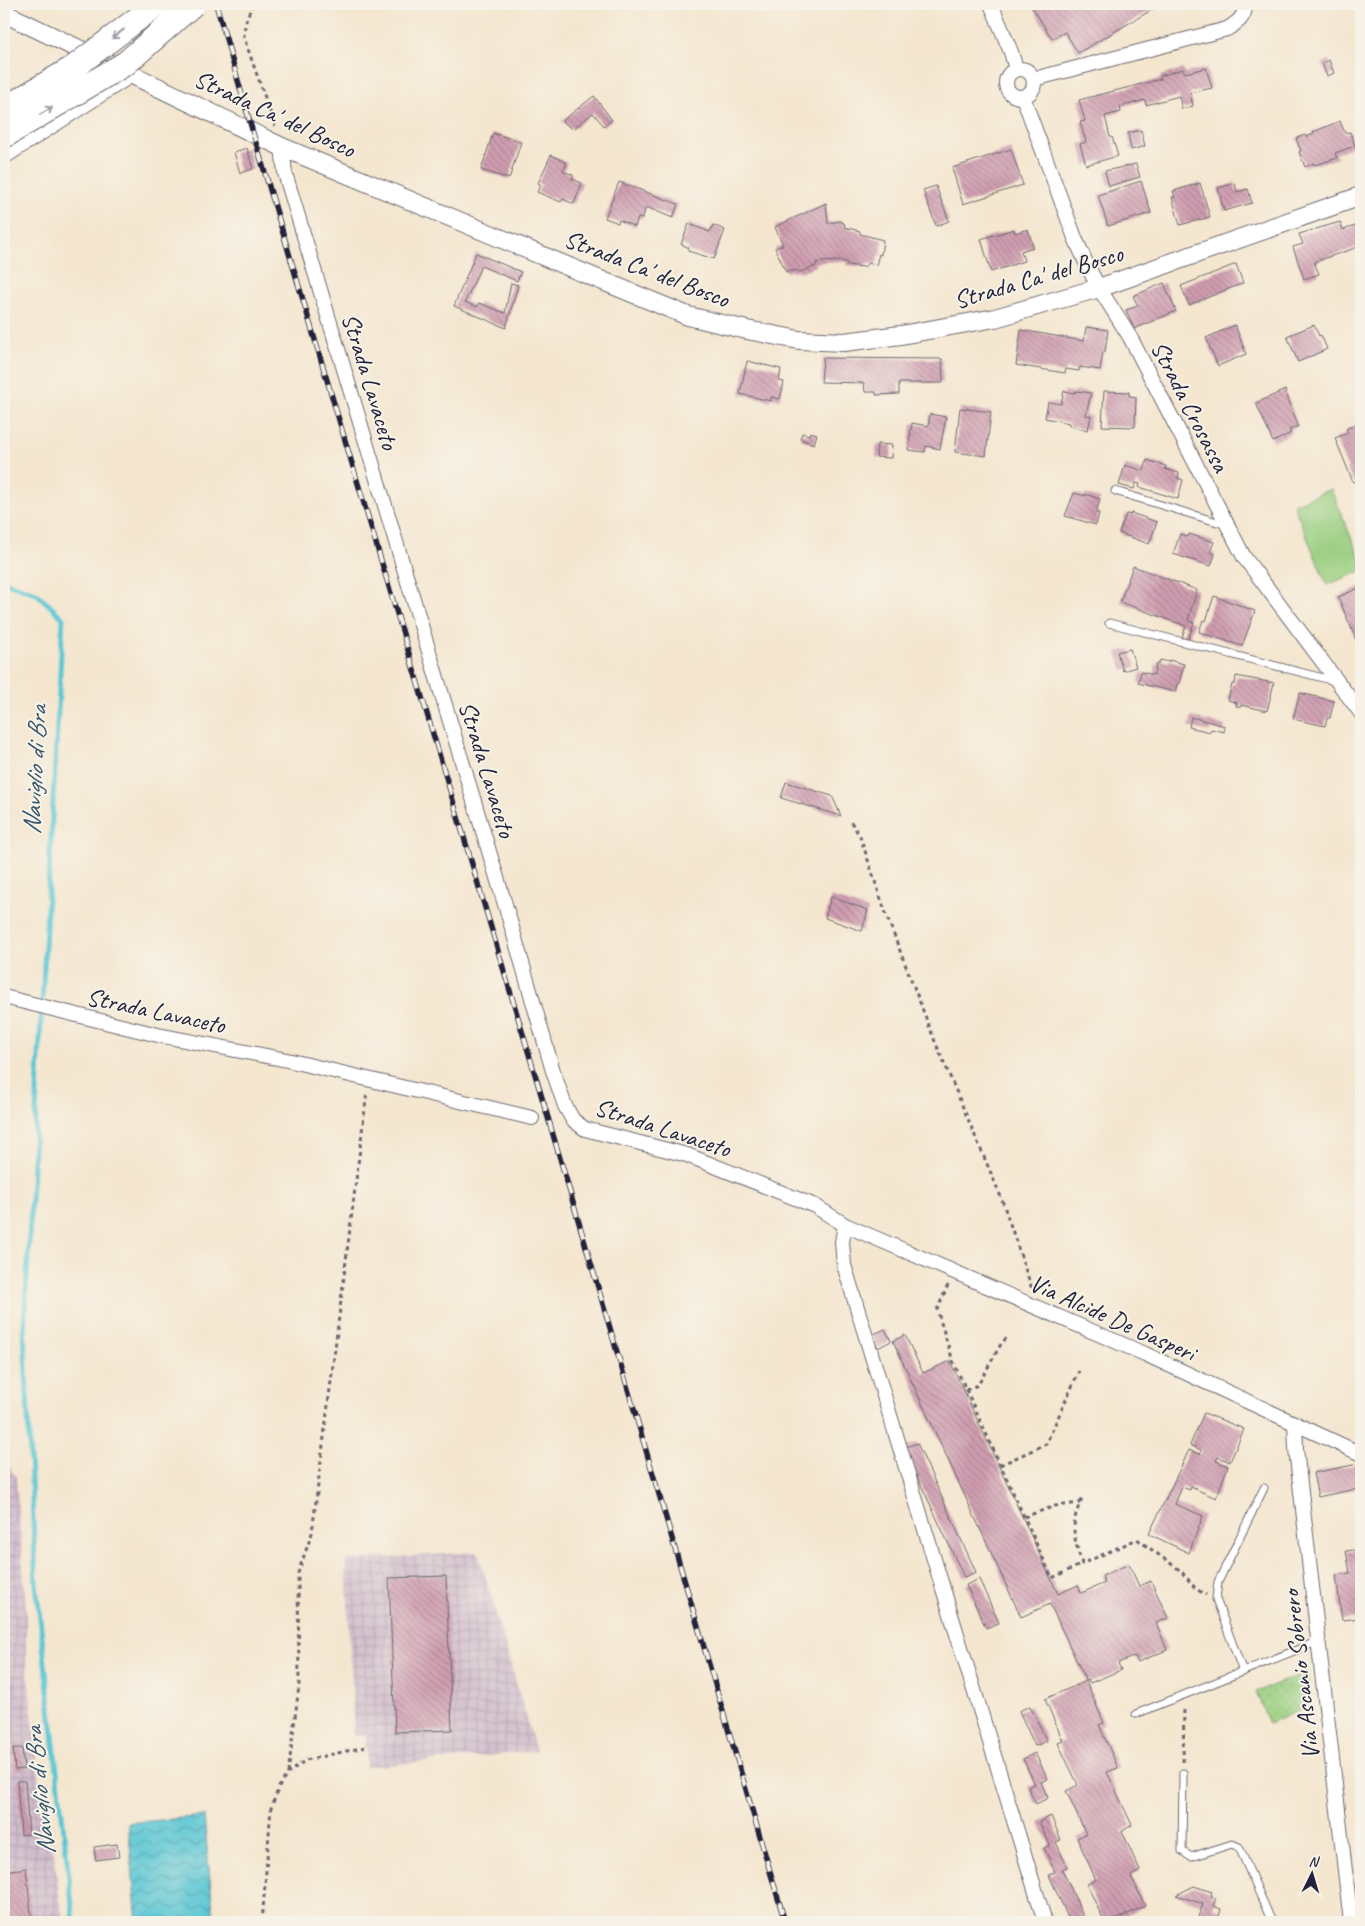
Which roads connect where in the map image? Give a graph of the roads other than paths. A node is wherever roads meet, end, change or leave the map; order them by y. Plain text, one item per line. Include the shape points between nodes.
1 (156, 4) edge
2 (193, 4) edge
3 (991, 4) edge
4 (1246, 4) edge
5 (4, 13) edge
6 (1016, 69) junction
7 (133, 74) junction
8 (1034, 79) junction
9 (1023, 97) junction
10 (4, 109) edge
11 (4, 136) edge
12 (282, 147) junction
13 (4, 157) edge
14 (1361, 196) edge
15 (1099, 288) junction
16 (1116, 491) dead end
17 (1227, 526) junction
18 (1109, 623) dead end
19 (1338, 682) junction
20 (1361, 713) edge
21 (4, 997) edge
22 (532, 1118) dead end
23 (845, 1225) junction
24 (1295, 1423) junction
25 (1361, 1454) edge
26 (1264, 1488) dead end
27 (1319, 1641) junction
28 (1243, 1672) junction
29 (1136, 1714) dead end
30 (1183, 1773) road end
31 (1044, 1922) edge
32 (1272, 1922) edge
33 (1351, 1922) edge

1 -> 10 highway, bridge via 73,68
11 -> 2 highway, bridge via 126,63
3 - 6 street
4 - 8 street via 1239,22 1226,29
5 - 7 street, Strada Ca' del Bosco
6 - 8 street via 1027,70
6 - 9 street via 1008,76 1006,86 1012,95
7 - 12 street, Strada Ca' del Bosco
7 - 13 street
8 - 9 street via 1033,90
9 - 15 street, Strada Crosassa via 1075,238
12 - 15 street, Strada Ca' del Bosco via 688,316 799,340 844,342 901,335 995,318
12 - 23 street, Strada Lavaceto via 285,173 553,1071 573,1120 585,1129 687,1155 815,1206
14 - 15 street, Strada Ca' del Bosco
15 - 17 street, Strada Crosassa via 1130,337
16 - 17 lane
17 - 19 street, Strada Crosassa via 1244,557
18 - 19 lane
19 - 20 street, Strada Crosassa
21 - 22 street, Strada Lavaceto via 158,1035 287,1060
23 - 24 street, Via Alcide De Gasperi via 1146,1354
23 - 31 street via 842,1242 844,1264
24 - 25 street, Via Alcide De Gasperi
24 - 27 street, Via Ascanio Sobrero
26 - 28 lane via 1218,1582 1216,1599
27 - 28 lane
27 - 33 street, Via Ascanio Sobrero
28 - 29 lane
30 - 32 lane via 1182,1851 1191,1857 1232,1844 1239,1846

